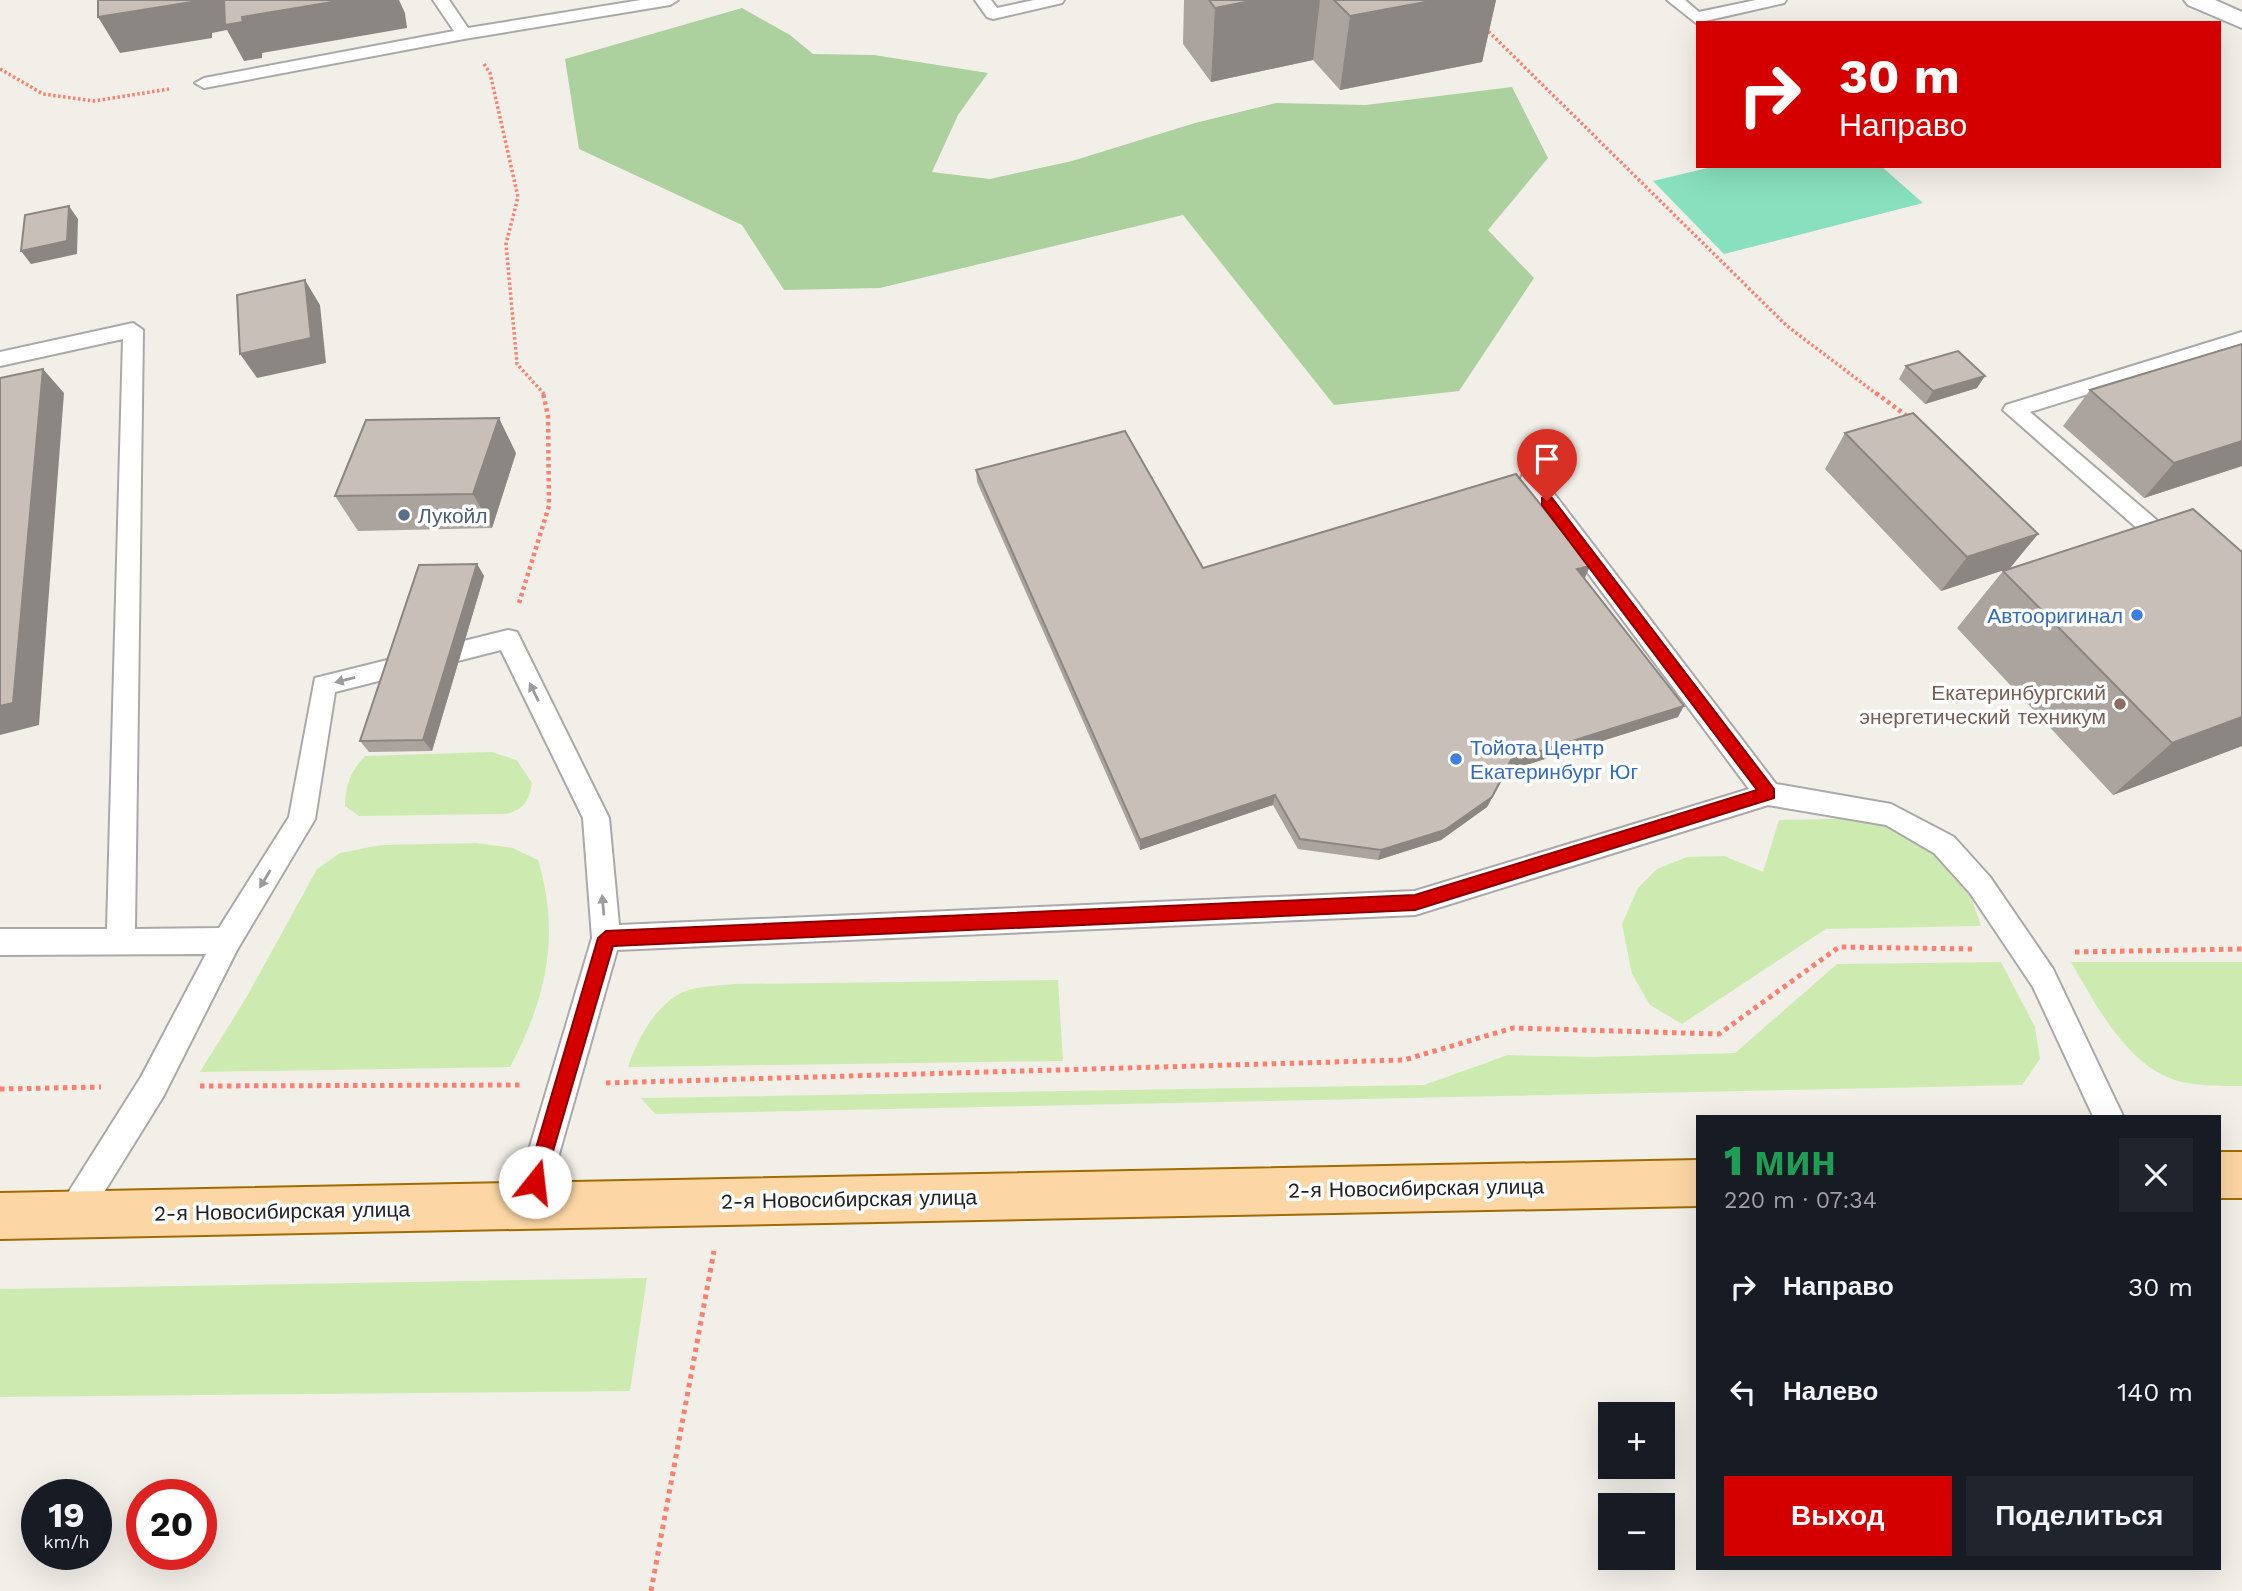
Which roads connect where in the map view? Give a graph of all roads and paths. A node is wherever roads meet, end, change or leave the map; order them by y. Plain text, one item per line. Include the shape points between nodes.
1 (442, 0) edge
2 (670, 0) edge
3 (983, 0) edge
4 (1056, 0) edge
5 (1675, 0) edge
6 (1778, 0) edge
7 (2196, 0) edge
8 (1476, 20) dead end
9 (2242, 21) edge
10 (464, 34) junction
11 (0, 69) edge
12 (204, 83) joint
13 (2242, 339) edge
14 (0, 359) edge
15 (1911, 420) edge
16 (1531, 480) dead end
17 (2190, 562) edge
18 (508, 639) junction
19 (1768, 794) junction
20 (606, 938) junction
21 (227, 941) junction
22 (0, 942) edge
23 (121, 942) junction
24 (2242, 949) edge
25 (2025, 950) junction
26 (563, 1085) junction
27 (152, 1087) junction
28 (0, 1089) edge
29 (2108, 1115) edge
30 (2221, 1175) edge
31 (2242, 1175) edge
32 (1696, 1183) edge
33 (723, 1201) junction
34 (528, 1207) junction
35 (72, 1215) junction
36 (0, 1216) edge
37 (651, 1591) edge

1 - 10 lane
2 - 10 lane
3 - 4 lane via 993,14
5 - 6 lane via 1696,18
7 - 9 street
8 - 15 path via 1787,326
10 - 12 lane
10 - 18 path via 490,73 518,197 506,244 517,364 546,396 548,416 549,506
11 - 12 path via 43,94 94,102
13 - 17 lane via 2014,410
14 - 23 lane via 133,331
16 - 19 lane
20 -> 18 lane via 596,818
18 -> 21 lane via 324,685 302,819
19 - 20 lane via 1415,903
19 - 25 lane via 1891,815 1944,845 1980,885
20 - 26 lane
21 - 23 lane
21 - 27 lane
22 - 23 lane
24 - 25 path
25 - 26 path via 1839,947 1719,1034 1513,1028 1404,1060
25 - 29 lane via 2043,978
26 - 27 path
26 - 34 lane
27 - 28 path
27 - 35 lane
30 - 31 main road
32 - 33 main road, 2-я Новосибирская улица
33 - 34 main road, 2-я Новосибирская улица
33 - 37 path
34 - 35 main road, 2-я Новосибирская улица
35 - 36 main road, 2-я Новосибирская улица

